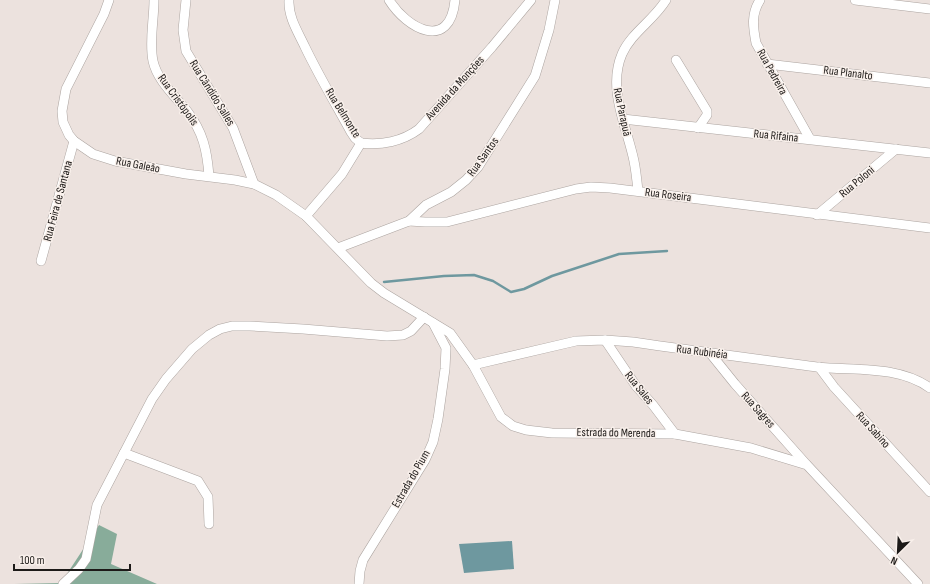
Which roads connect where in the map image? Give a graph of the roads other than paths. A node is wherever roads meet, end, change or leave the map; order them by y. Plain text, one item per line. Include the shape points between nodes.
1 (109, 0) edge
2 (154, 0) edge
3 (186, 0) edge
4 (289, 0) edge
5 (389, 0) edge
6 (455, 0) edge
7 (531, 0) edge
8 (555, 0) edge
9 (666, 0) edge
10 (760, 0) edge
11 (855, 0) edge
12 (869, 1) edge
13 (930, 9) edge
14 (676, 60) dead end
15 (767, 64) junction
16 (930, 83) edge
17 (623, 119) junction
18 (698, 128) junction
19 (810, 139) junction
20 (74, 141) junction
21 (361, 143) junction
22 (896, 149) junction
23 (930, 153) edge
24 (209, 176) junction
25 (254, 184) junction
26 (638, 191) junction
27 (817, 215) junction
28 (306, 216) junction
29 (409, 221) junction
30 (930, 228) edge
31 (338, 248) junction
32 (41, 261) dead end
33 (424, 317) junction
34 (433, 322) junction
35 (605, 340) junction
36 (456, 342) junction
37 (446, 348) junction
38 (710, 353) junction
39 (473, 365) junction
40 (819, 367) junction
41 (930, 388) edge
42 (675, 434) junction
43 (124, 453) junction
44 (807, 465) junction
45 (930, 492) edge
46 (209, 524) dead end
47 (64, 584) edge
48 (359, 584) edge
49 (918, 584) edge

1 - 20 street, Rua Galeão via 63,100 64,122
2 - 24 street, Rua Cristópolis via 153,61 163,81 188,112 203,139
3 - 25 street, Rua Cândido Salles via 183,30 186,51 234,128
4 - 21 street, Rua Belmonte via 294,26 312,62 351,132
5 - 6 street via 418,28 433,32 449,20
7 - 21 street, Avenida da Monções via 419,129 402,139 377,144
8 - 29 street, Rua Santos via 535,76 478,167 451,192 426,205
9 - 17 street, Rua Parapuã via 649,22 631,39 622,54 616,84
10 - 15 street, Rua Pedreira via 756,7 753,28 756,43
11 - 12 street
12 - 13 street
14 - 18 street via 707,111 704,121
15 - 16 street, Rua Planalto
15 - 19 street, Rua Pedreira
17 - 18 street, Rua Rifaina
17 - 26 street, Rua Parapuã via 634,160
18 - 19 street, Rua Rifaina
19 - 22 street, Rua Rifaina
20 - 24 street, Rua Galeão via 93,154 115,161
20 - 32 street, Rua Feira de Santana
21 - 28 street, Rua Belmonte via 342,174
22 - 23 street, Rua Rifaina
22 - 27 street, Rua Poloni
24 - 25 street, Rua Galeão
25 - 28 street, Rua Galeão via 276,195
26 - 27 street, Rua Roseira
26 - 29 street, Rua Roseira via 584,188 447,222
27 - 30 street, Rua Roseira
28 - 31 street, Rua Galeão
29 - 31 street, Rua Santos
31 - 33 street, Estrada do Merenda via 371,283
33 - 34 street, Estrada do Merenda
33 - 43 street via 411,331 403,335 250,326 220,329 192,349 166,379 152,398
34 - 36 street, Estrada do Merenda via 450,334
34 - 37 street
35 - 38 street, Rua Rubinéia
35 - 39 street, Rua Rubinéia via 576,341
35 - 42 street, Rua Sales via 636,386
36 - 37 street
36 - 39 street, Estrada do Merenda
37 - 48 street, Estrada do Pium via 438,419 432,442 425,460 363,560
38 - 40 street, Rua Rubinéia
38 - 44 street, Rua Sagres via 734,384
39 - 42 street, Estrada do Merenda via 502,417 513,426 552,433
40 - 41 street, Rua Rubinéia via 893,373
40 - 45 street, Rua Sabino
42 - 44 street, Estrada do Merenda via 751,448
43 - 46 street via 198,481 208,497
43 - 47 street via 97,505 86,559
44 - 49 street

